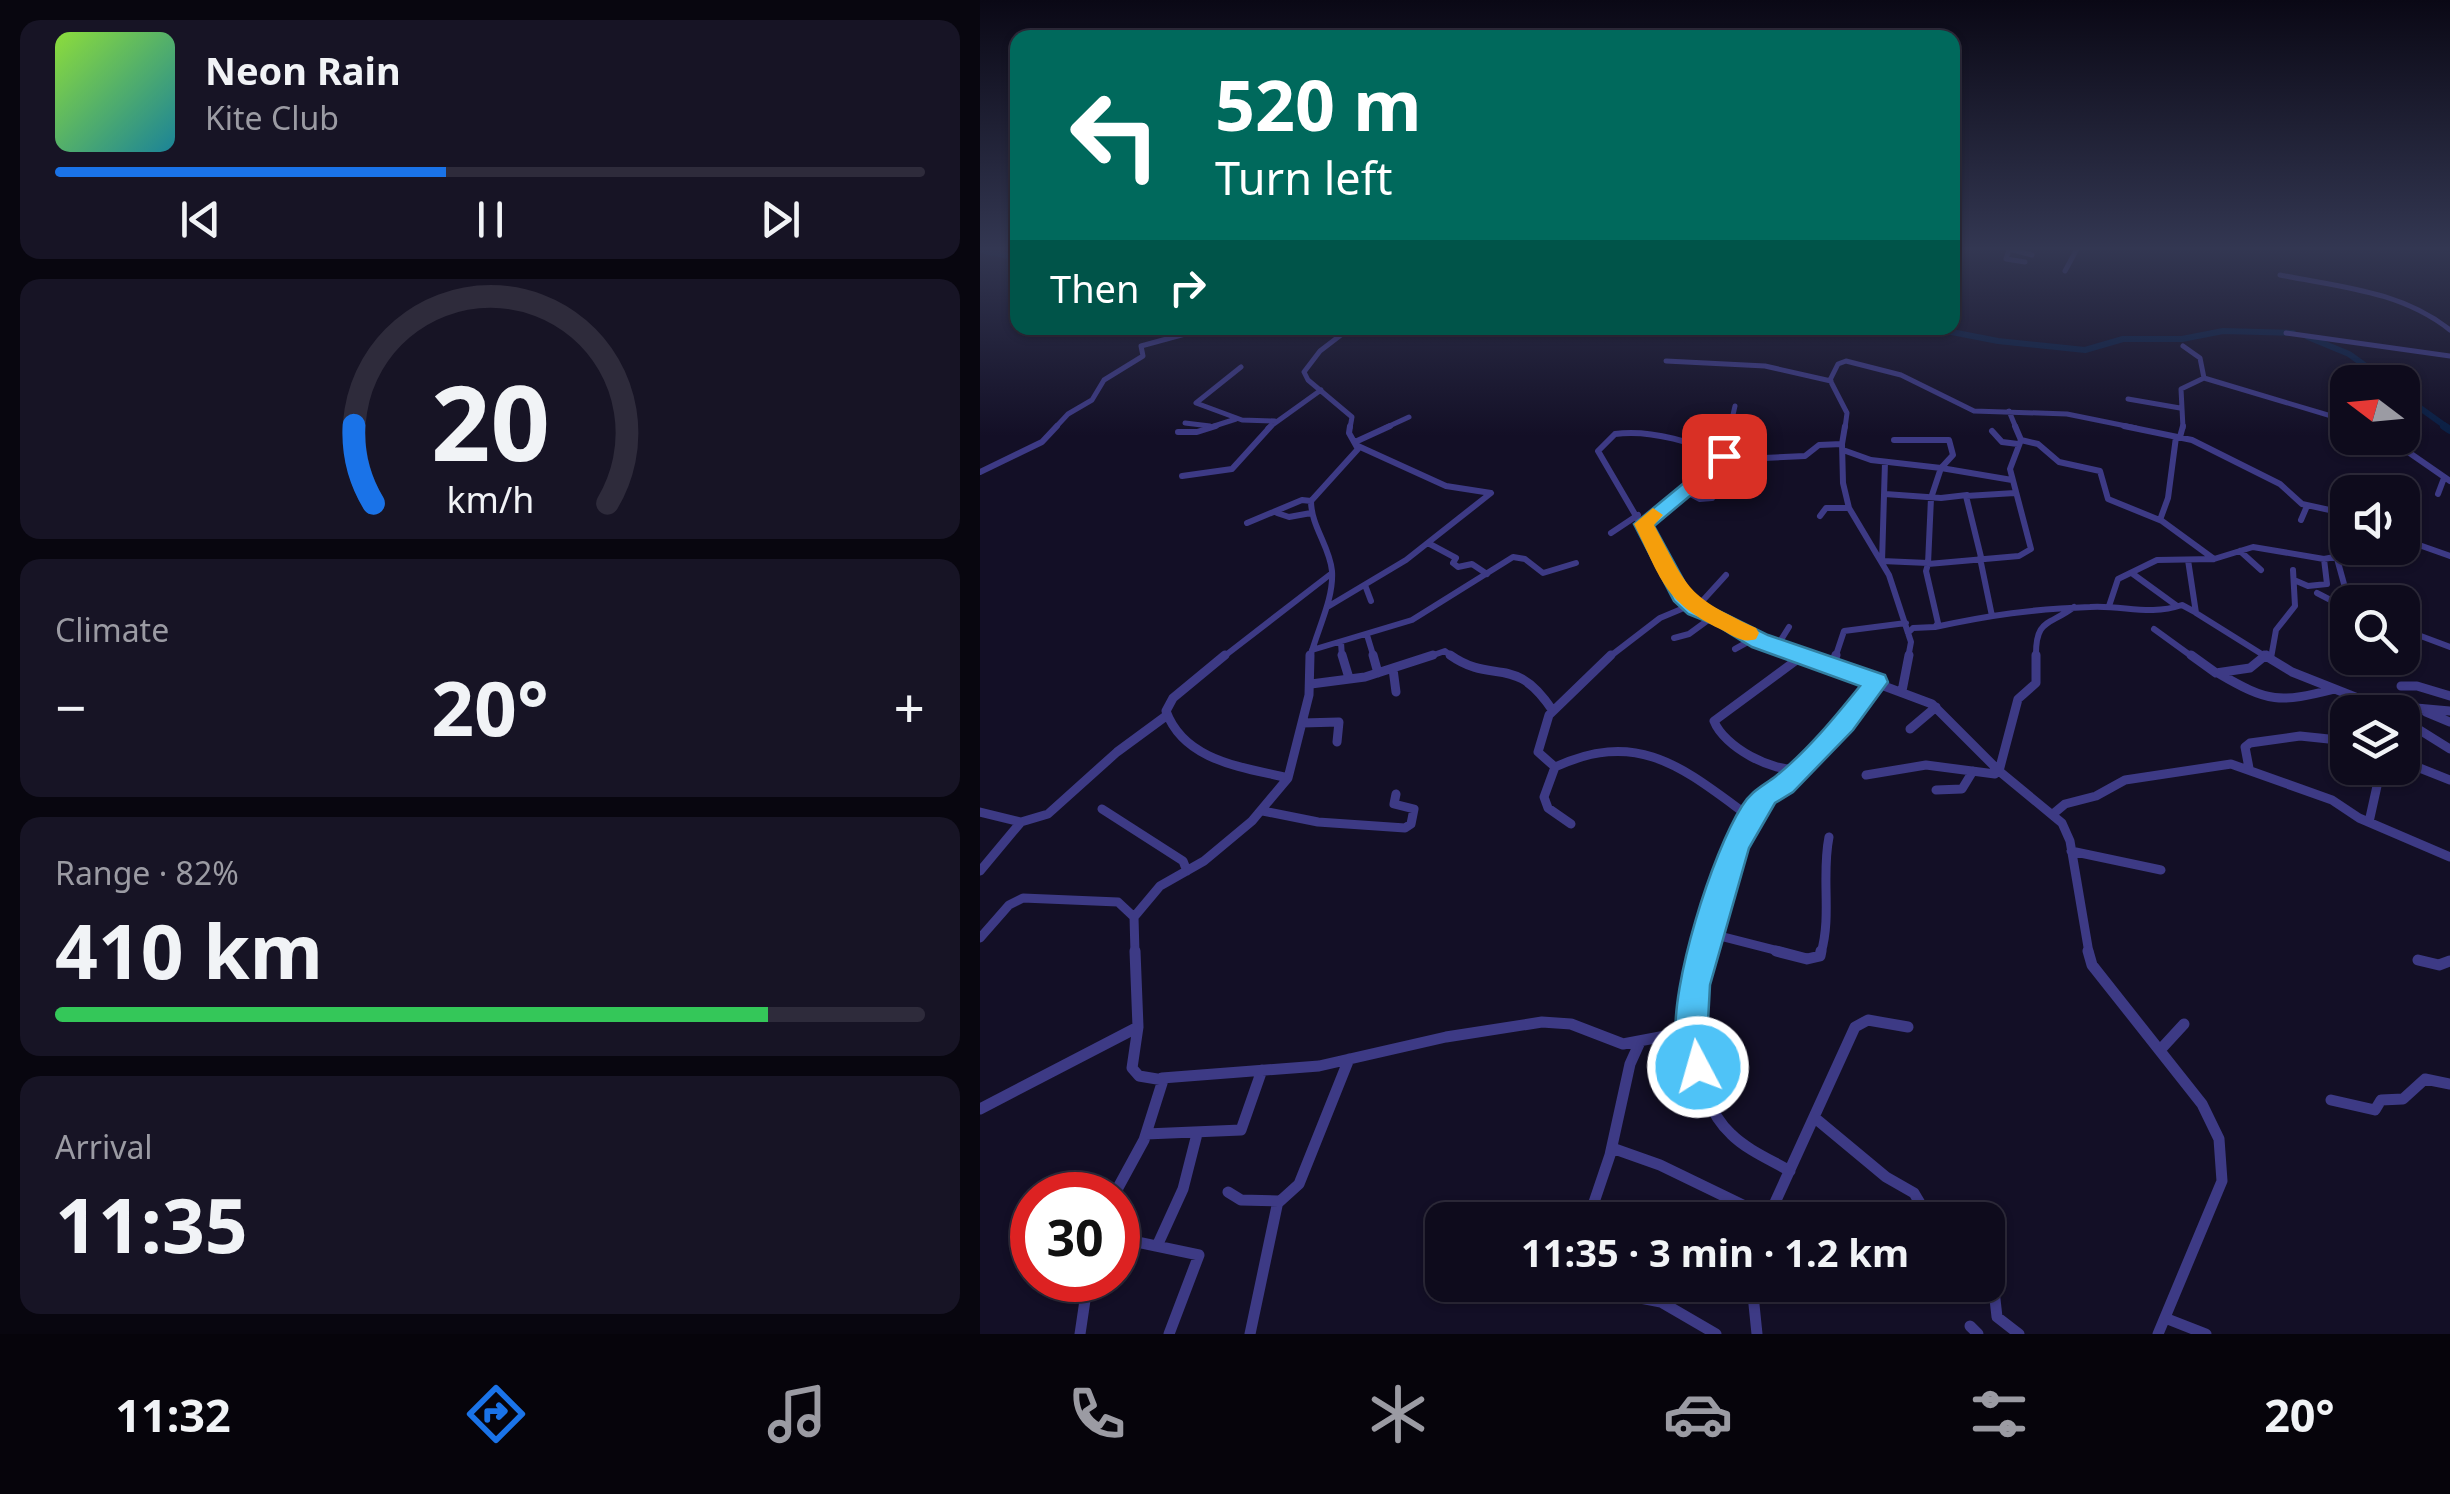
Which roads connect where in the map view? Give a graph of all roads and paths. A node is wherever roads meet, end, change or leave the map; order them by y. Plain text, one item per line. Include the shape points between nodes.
1 (2426, 311) edge
2 (2450, 330) edge
3 (2286, 332) dead end
4 (1182, 335) edge
5 (1341, 335) edge
6 (2184, 346) dead end
7 (2450, 356) edge
8 (1666, 361) dead end
9 (1241, 366) dead end
10 (2204, 378) junction
11 (1830, 382) junction
12 (1321, 390) junction
13 (2128, 398) dead end
14 (1735, 406) dead end
15 (2180, 408) junction
16 (2009, 411) junction
17 (1408, 416) dead end
18 (2330, 416) edge
19 (1237, 418) junction
20 (1275, 421) junction
21 (1185, 423) dead end
22 (1213, 427) junction
23 (1178, 432) dead end
24 (1992, 432) dead end
25 (2178, 437) junction
26 (1894, 440) dead end
27 (2020, 442) junction
28 (1356, 444) junction
29 (1842, 447) junction
30 (2412, 455) edge
31 (1727, 457) junction
32 (1885, 462) junction
33 (1941, 468) junction
34 (980, 472) edge
35 (1182, 476) dead end
36 (2012, 480) junction
37 (2447, 480) edge
38 (1687, 492) junction
39 (2015, 493) junction
40 (1885, 494) junction
41 (2438, 494) dead end
42 (1967, 495) junction
43 (1712, 498) dead end
44 (1931, 498) junction
45 (1311, 502) junction
46 (2307, 506) junction
47 (1849, 508) junction
48 (2330, 510) edge
49 (1276, 513) junction
50 (1311, 514) junction
51 (1820, 516) dead end
52 (1641, 520) junction
53 (2160, 520) junction
54 (2301, 520) dead end
55 (1247, 523) dead end
56 (1611, 533) dead end
57 (1428, 543) junction
58 (2420, 545) edge
59 (2240, 551) junction
60 (2450, 556) edge
61 (1981, 558) junction
62 (2214, 558) junction
63 (2330, 558) edge
64 (2324, 559) junction
65 (2188, 560) junction
66 (1882, 562) junction
67 (1576, 563) dead end
68 (1928, 563) junction
69 (2261, 570) dead end
70 (1332, 573) junction
71 (1487, 574) junction
72 (2133, 574) junction
73 (1726, 576) dead end
74 (1365, 585) junction
75 (2317, 594) dead end
76 (2330, 599) edge
77 (1370, 602) dead end
78 (1328, 606) junction
79 (1693, 606) junction
80 (2074, 606) junction
81 (2109, 606) junction
82 (2188, 607) junction
83 (1715, 615) junction
84 (1992, 616) junction
85 (1906, 623) junction
86 (1789, 627) dead end
87 (1935, 627) junction
88 (2154, 629) dead end
89 (1908, 633) junction
90 (1366, 635) junction
91 (2420, 635) edge
92 (1674, 638) dead end
93 (1755, 638) junction
94 (2242, 638) junction
95 (1340, 642) junction
96 (2450, 647) edge
97 (1776, 648) junction
98 (1312, 650) junction
99 (1735, 650) dead end
100 (1802, 656) junction
101 (2269, 656) junction
102 (2259, 661) junction
103 (1834, 664) junction
104 (1393, 669) junction
105 (1378, 673) junction
106 (2216, 673) junction
107 (1349, 678) junction
108 (1876, 682) junction
109 (1311, 684) junction
110 (2401, 686) dead end
111 (2335, 689) junction
112 (1902, 691) junction
113 (1396, 692) dead end
114 (2350, 695) edge
115 (2450, 696) edge
116 (1936, 707) junction
117 (1553, 710) junction
118 (2420, 711) edge
119 (2450, 711) edge
120 (2424, 712) junction
121 (1166, 716) junction
122 (2450, 722) edge
123 (1302, 723) junction
124 (1910, 728) dead end
125 (2420, 731) edge
126 (2330, 739) edge
127 (1337, 742) dead end
128 (2450, 749) edge
129 (1555, 767) junction
130 (2249, 768) junction
131 (2420, 768) edge
132 (1972, 771) junction
133 (1794, 772) junction
134 (1997, 772) junction
135 (1866, 775) dead end
136 (1288, 778) junction
137 (2450, 780) edge
138 (2378, 785) edge
139 (1936, 790) dead end
140 (1396, 794) dead end
141 (1102, 809) dead end
142 (980, 812) edge
143 (1263, 812) junction
144 (2052, 814) junction
145 (1750, 817) junction
146 (1021, 822) junction
147 (2369, 822) junction
148 (1571, 824) dead end
149 (1829, 837) dead end
150 (2071, 851) junction
151 (2450, 857) edge
152 (2161, 870) dead end
153 (980, 871) edge
154 (1187, 871) junction
155 (1134, 917) junction
156 (1712, 934) junction
157 (980, 938) edge
158 (2418, 960) dead end
159 (2450, 961) edge
160 (2184, 1024) dead end
161 (1908, 1027) dead end
162 (1138, 1028) junction
163 (1692, 1040) junction
164 (1640, 1042) junction
165 (2161, 1049) junction
166 (1349, 1059) junction
167 (1262, 1070) junction
168 (1658, 1074) dead end
169 (1162, 1078) junction
170 (2450, 1084) edge
171 (1708, 1094) junction
172 (2330, 1100) dead end
173 (980, 1109) edge
174 (1816, 1118) junction
175 (1146, 1134) junction
176 (1197, 1134) junction
177 (1612, 1148) junction
178 (1790, 1171) junction
179 (1126, 1172) edge
180 (1228, 1192) dead end
181 (1278, 1202) junction
182 (1594, 1202) edge
183 (1736, 1202) edge
184 (1774, 1202) edge
185 (1919, 1202) edge
186 (1140, 1243) edge
187 (1157, 1246) junction
188 (1085, 1302) edge
189 (1661, 1302) edge
190 (1753, 1302) edge
191 (1992, 1302) edge
192 (2166, 1318) junction
193 (1080, 1334) edge
194 (1169, 1334) edge
195 (1250, 1334) edge
196 (1716, 1334) edge
197 (1756, 1334) edge
198 (2019, 1334) edge
199 (2158, 1334) edge
200 (2206, 1334) edge

1 - 2 street
3 - 7 street
4 - 34 street via 1142,346 1142,357 1104,380 1092,400 1045,440
5 - 12 street via 1304,372
6 - 10 street via 2202,362
8 - 11 street via 1758,366
9 - 19 street via 1196,403
10 - 15 street via 2183,386
10 - 18 street
11 - 16 street via 1838,364 1850,361 1909,378 1974,411
11 - 29 street via 1847,413
12 - 20 street
12 - 28 street via 1352,417 1349,434
13 - 15 street
14 - 31 street
15 - 25 street via 2184,429
16 - 25 street via 2067,414
16 - 27 street
17 - 28 street
19 - 20 street
19 - 22 street
20 - 35 street via 1232,469
21 - 22 street
22 - 23 street
24 - 27 street via 2002,442
25 - 46 street via 2250,466
25 - 53 street
26 - 33 street via 1949,440 1952,456
27 - 36 street
27 - 53 street via 2038,444 2056,461 2100,471 2108,499
28 - 45 street via 1355,455
28 - 57 street via 1450,488 1491,493
29 - 31 street via 1821,444 1802,456
29 - 32 street
29 - 47 street
30 - 37 street
31 - 38 street
31 - 52 street via 1656,437 1612,436 1598,452
32 - 33 street
32 - 40 street
33 - 36 street
33 - 44 street
36 - 39 street
37 - 41 street
38 - 43 street
38 - 52 street
39 - 42 street
39 - 61 street via 2031,549
40 - 44 street
40 - 66 street
42 - 44 street
42 - 61 street
44 - 68 street
45 - 49 street
45 - 50 street
46 - 48 street
46 - 54 street
47 - 51 street via 1826,508
47 - 66 street
49 - 50 street
49 - 55 street
50 - 70 street
52 - 56 street
52 - 79 street via 1681,596
53 - 62 street
57 - 71 street via 1456,558 1458,567 1472,564
57 - 74 street
58 - 60 street
59 - 62 street
59 - 64 street via 2270,547
59 - 69 street
61 - 68 street
61 - 84 street
62 - 65 street
63 - 64 street
64 - 101 street via 2327,584 2308,586 2294,575 2294,606 2276,630
65 - 72 street via 2157,560
65 - 82 street via 2195,585
66 - 68 street
66 - 85 street
67 - 71 street via 1543,573 1514,557
68 - 87 street
70 - 78 street
70 - 121 street via 1172,698
71 - 90 street via 1426,613
72 - 81 street via 2118,578
72 - 82 street
73 - 79 street
74 - 77 street
74 - 78 street
75 - 76 street
78 - 98 street
79 - 83 street
79 - 117 street via 1676,606 1657,619
80 - 81 street
80 - 84 street
80 - 134 street via 2038,633 2036,683 2018,698
81 - 82 street via 2158,613
82 - 94 street
83 - 92 street
83 - 93 street
84 - 87 street
85 - 89 street
85 - 103 street via 1844,631
86 - 97 street
87 - 89 street
88 - 106 street
89 - 112 street
90 - 95 street
90 - 105 street
91 - 96 street
93 - 97 street
93 - 99 street
94 - 101 street
94 - 102 street
95 - 98 street
95 - 107 street
97 - 100 street
98 - 109 street
100 - 103 street
100 - 133 street via 1714,721 1738,746
101 - 102 street
101 - 111 street
102 - 106 street
103 - 108 street
104 - 105 street
104 - 113 street
104 - 117 street via 1446,651 1470,668 1523,677
105 - 107 street
106 - 111 street via 2248,691 2287,701
107 - 109 street
108 - 112 street
108 - 133 street
109 - 123 street
110 - 115 street
111 - 114 street
112 - 116 street
116 - 124 street
116 - 134 street
117 - 129 street via 1538,752
118 - 120 street
119 - 120 street
120 - 122 street
121 - 136 street via 1201,751
121 - 146 street via 1048,814
123 - 127 street via 1339,722
123 - 136 street
125 - 128 street
126 - 130 street via 2250,742
129 - 145 street via 1584,754 1649,753 1678,765
129 - 148 street via 1544,800
130 - 144 street via 2227,764 2152,773
130 - 147 street
131 - 137 street
132 - 134 street
132 - 135 street via 1918,766
132 - 139 street via 1962,789
133 - 145 street
134 - 144 street
136 - 143 street
138 - 147 street
140 - 143 street via 1396,805 1414,809 1410,825 1402,828
141 - 154 street via 1182,861
142 - 146 street
143 - 154 street
144 - 150 street via 2064,826
145 - 156 street via 1726,869
146 - 153 street
147 - 151 street
149 - 156 street via 1820,956 1807,959
150 - 152 street
150 - 165 street via 2092,965
154 - 155 street via 1160,886
155 - 157 street via 1118,902 1023,898
155 - 162 street
156 - 163 street via 1699,966
158 - 159 street via 2439,966
160 - 165 street
161 - 174 street via 1868,1020 1855,1027
162 - 169 street via 1134,1072
162 - 173 street
163 - 164 street via 1676,1034
163 - 171 street
164 - 166 street via 1616,1043 1570,1024 1542,1022
164 - 177 street
165 - 192 street via 2202,1104 2223,1166
166 - 167 street
166 - 181 street via 1299,1184
167 - 169 street
167 - 176 street via 1241,1130
168 - 171 street
169 - 175 street
170 - 172 street via 2426,1079 2406,1097 2381,1100 2374,1110
171 - 178 street via 1733,1138
174 - 178 street
174 - 185 street
175 - 176 street
175 - 179 street
176 - 187 street via 1183,1189
177 - 182 street
177 - 183 street
178 - 184 street
180 - 181 street via 1241,1200
181 - 195 street
186 - 187 street
187 - 194 street via 1199,1255
188 - 193 street
189 - 196 street
190 - 197 street
191 - 198 street via 1994,1318
192 - 199 street
192 - 200 street

